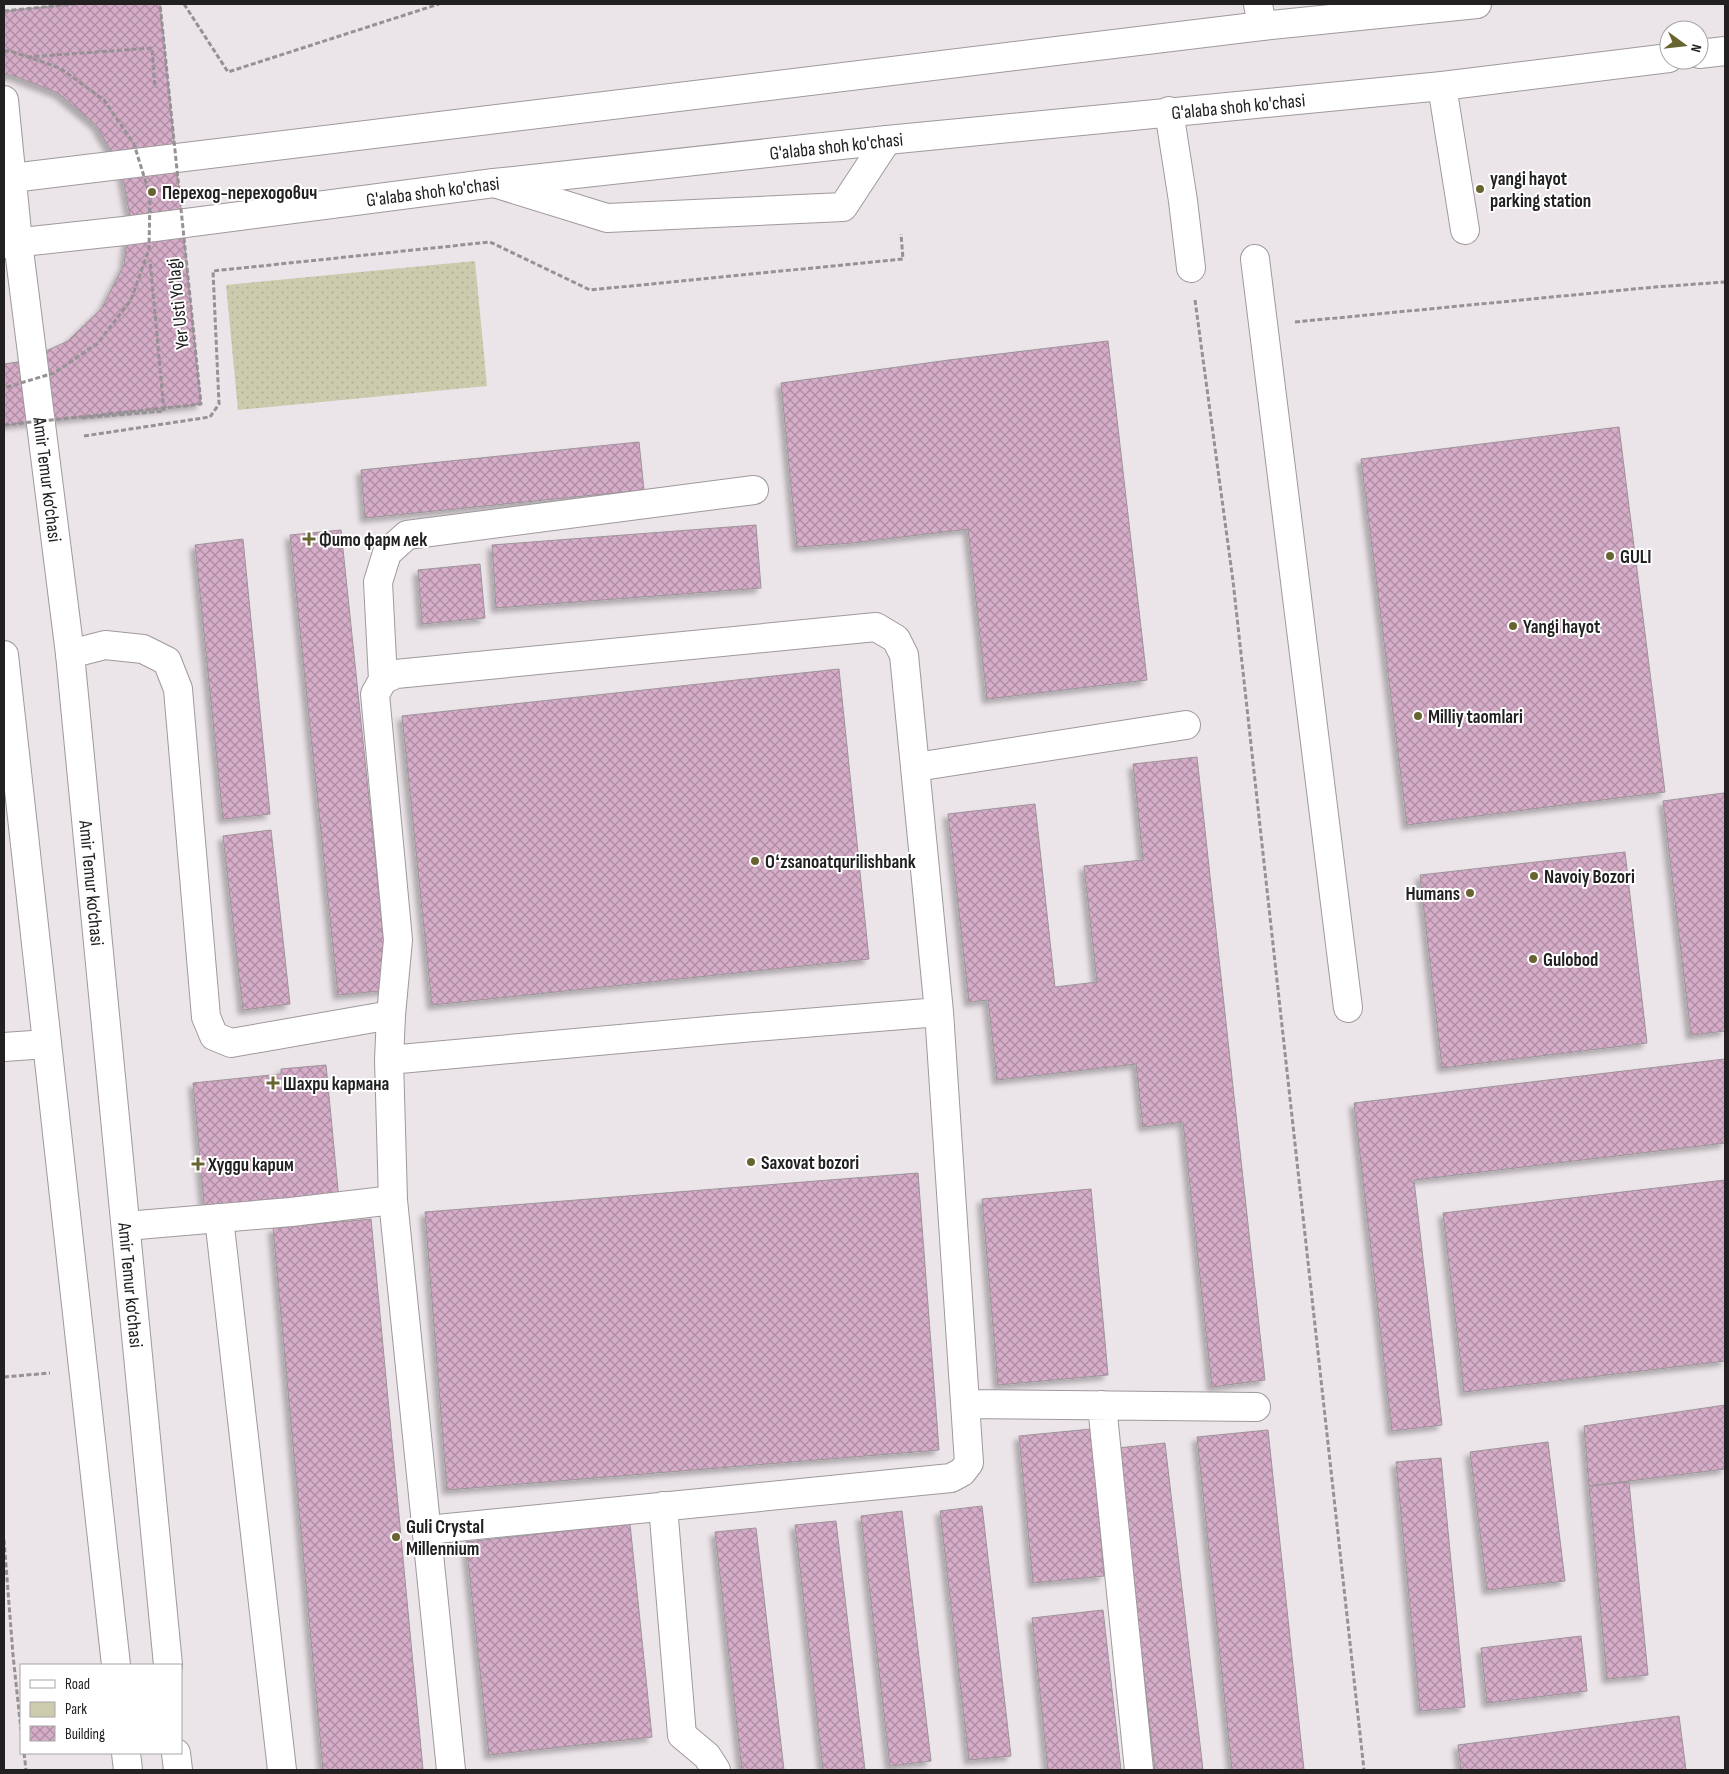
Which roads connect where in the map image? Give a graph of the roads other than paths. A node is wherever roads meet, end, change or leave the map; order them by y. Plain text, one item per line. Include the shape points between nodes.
1 (1477, 4) edge
2 (1260, 15) edge
3 (1725, 51) edge
4 (1709, 53) edge
5 (1659, 59) edge
6 (1442, 86) junction
7 (4, 100) edge
8 (1169, 111) junction
9 (887, 140) junction
10 (8, 178) edge
11 (494, 184) junction
12 (1465, 230) dead end
13 (11, 243) edge
14 (1255, 259) dead end
15 (1190, 268) road end
16 (754, 490) dead end
17 (70, 654) junction
18 (4, 655) edge
19 (383, 680) junction
20 (1186, 725) dead end
21 (916, 766) junction
22 (1348, 1008) dead end
23 (939, 1012) junction
24 (391, 1015) junction
25 (46, 1044) junction
26 (4, 1047) edge
27 (389, 1060) junction
28 (393, 1200) junction
29 (219, 1218) junction
30 (126, 1226) junction
31 (966, 1404) junction
32 (1102, 1405) junction
33 (1256, 1407) dead end
34 (663, 1506) junction
35 (426, 1530) junction
36 (116, 1664) edge
37 (168, 1664) edge
38 (126, 1754) edge
39 (176, 1754) edge
40 (128, 1770) edge
41 (178, 1770) edge
42 (282, 1770) edge
43 (451, 1770) edge
44 (716, 1770) edge
45 (1139, 1770) edge

1 - 2 main road
2 - 10 main road
3 - 4 main road
5 - 6 main road, G'alaba shoh ko'chasi
6 - 8 main road, G'alaba shoh ko'chasi
6 - 12 main road
7 - 10 main road, Amir Temur ko‘chasi
8 - 9 main road, G'alaba shoh ko'chasi
8 - 15 main road
9 - 11 main road, G'alaba shoh ko'chasi
9 - 11 main road via 843,207 607,218
10 - 13 main road, Amir Temur ko‘chasi
11 - 13 main road, G'alaba shoh ko'chasi
13 - 17 main road, Amir Temur ko‘chasi
14 - 22 main road
16 - 19 main road via 407,535 387,553 378,582
17 - 24 main road via 105,645 143,649 166,661 178,689 206,1017 214,1036 231,1043
17 - 30 main road, Amir Temur ko‘chasi
18 - 25 main road
19 - 21 main road via 396,674 876,627 896,639 904,655
19 - 24 main road via 375,694 398,940
20 - 21 main road
21 - 23 main road
23 - 27 main road
23 - 31 main road
24 - 27 main road
25 - 26 main road
25 - 36 main road
27 - 28 main road
28 - 29 main road
28 - 35 main road
29 - 30 main road
29 - 42 main road
30 - 37 main road, Amir Temur ko‘chasi
31 - 32 main road
31 - 34 main road via 970,1463 950,1478
32 - 33 main road
32 - 45 main road
34 - 35 main road
34 - 44 main road via 682,1735 707,1756
35 - 43 main road
38 - 40 main road
39 - 41 main road

